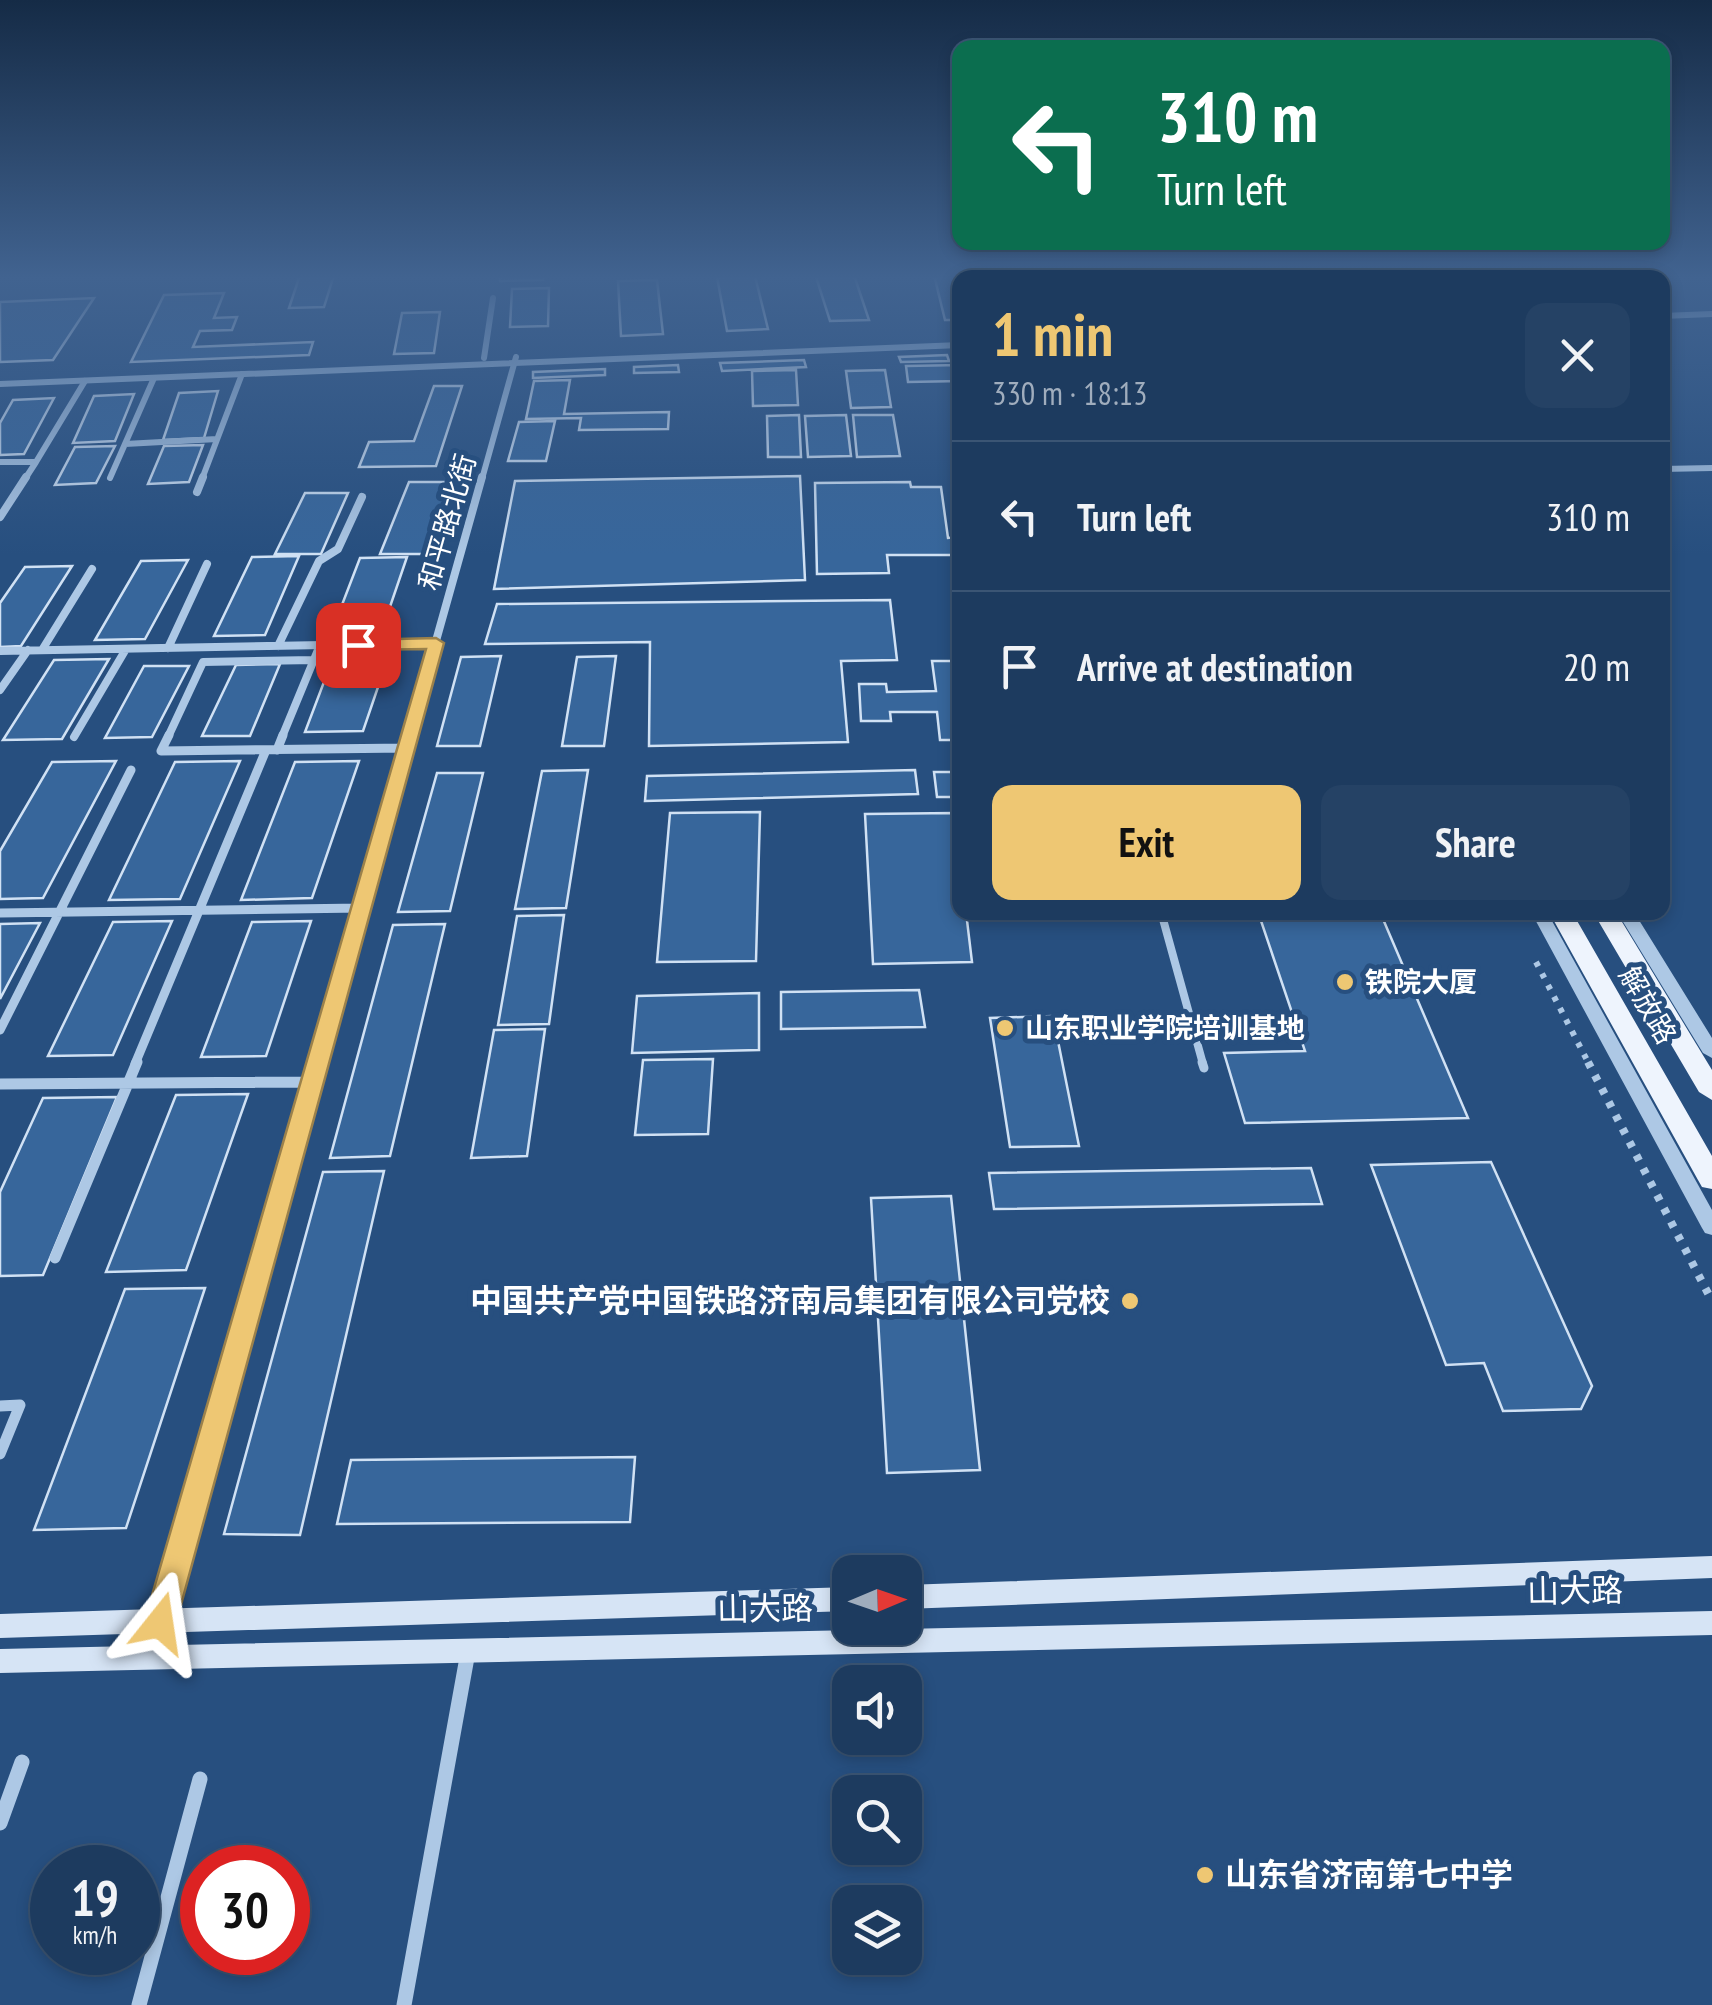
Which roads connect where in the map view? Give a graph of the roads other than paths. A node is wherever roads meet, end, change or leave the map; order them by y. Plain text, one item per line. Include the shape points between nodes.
1 (262, 369) edge
2 (348, 369) edge
3 (513, 369) edge
4 (242, 374) junction
5 (154, 378) junction
6 (0, 381) edge
7 (86, 381) junction
8 (217, 439) junction
9 (125, 444) junction
10 (0, 462) edge
11 (36, 462) junction
12 (1670, 468) edge
13 (1712, 468) edge
14 (110, 478) dead end
15 (197, 492) dead end
16 (362, 497) dead end
17 (0, 517) edge
18 (207, 564) dead end
19 (92, 568) dead end
20 (436, 643) junction
21 (320, 645) junction
22 (278, 646) junction
23 (168, 648) junction
24 (126, 649) junction
25 (28, 650) junction
26 (42, 650) junction
27 (0, 651) edge
28 (314, 660) junction
29 (0, 690) edge
30 (74, 737) dead end
31 (406, 748) junction
32 (271, 750) junction
33 (131, 770) dead end
34 (361, 908) junction
35 (198, 911) junction
36 (57, 912) junction
37 (0, 913) edge
38 (1163, 920) edge
39 (1542, 920) edge
40 (1565, 920) edge
41 (1609, 920) edge
42 (1631, 920) edge
43 (0, 1030) edge
44 (1712, 1053) edge
45 (1204, 1068) dead end
46 (312, 1082) junction
47 (127, 1083) junction
48 (0, 1084) edge
49 (1712, 1092) edge
50 (1712, 1180) edge
51 (1712, 1228) edge
52 (55, 1258) dead end
53 (0, 1406) edge
54 (0, 1454) edge
55 (1712, 1567) edge
56 (922, 1596) edge
57 (832, 1600) edge
58 (160, 1623) junction
59 (1712, 1623) edge
60 (0, 1626) edge
61 (468, 1650) junction
62 (0, 1661) edge
63 (22, 1762) dead end
64 (200, 1780) dead end
65 (0, 1822) edge
66 (139, 2005) edge
67 (404, 2005) edge

1 - 6 street
2 - 4 street
3 - 20 street, 和平路北街
4 - 5 street
4 - 8 street
5 - 7 street
5 - 9 street
6 - 7 street
7 - 11 street
8 - 9 street
8 - 15 street
9 - 14 street
10 - 11 street
11 - 17 street
12 - 13 street
16 - 22 street via 338,548 319,561
18 - 23 street
19 - 26 street
20 - 21 street
20 - 31 street, 和平路北街
21 - 22 street
21 - 28 street
22 - 23 street
23 - 24 street
24 - 26 street
24 - 30 street
25 - 26 street
25 - 27 street
25 - 29 street
28 - 32 street
28 - 32 street via 204,662 161,751
31 - 32 street
31 - 34 street, 和平路北街
32 - 35 street
33 - 36 street
34 - 35 street
34 - 46 street, 和平路北街
35 - 36 street
35 - 47 street
36 - 37 street
36 - 43 street
38 - 45 lane
39 - 51 street
40 - 50 main road, 解放路
41 - 49 main road, 解放路
42 - 44 street
46 - 47 street
46 - 58 street, 和平路北街
47 - 48 street
47 - 52 street
53 - 54 street via 20,1406
55 - 56 main road, 山大路
57 - 58 main road, 山大路
58 - 60 main road, 山大路
59 - 61 main road, 山大路
61 - 62 main road, 山大路
61 - 67 street via 464,1701
63 - 65 street
64 - 66 street

